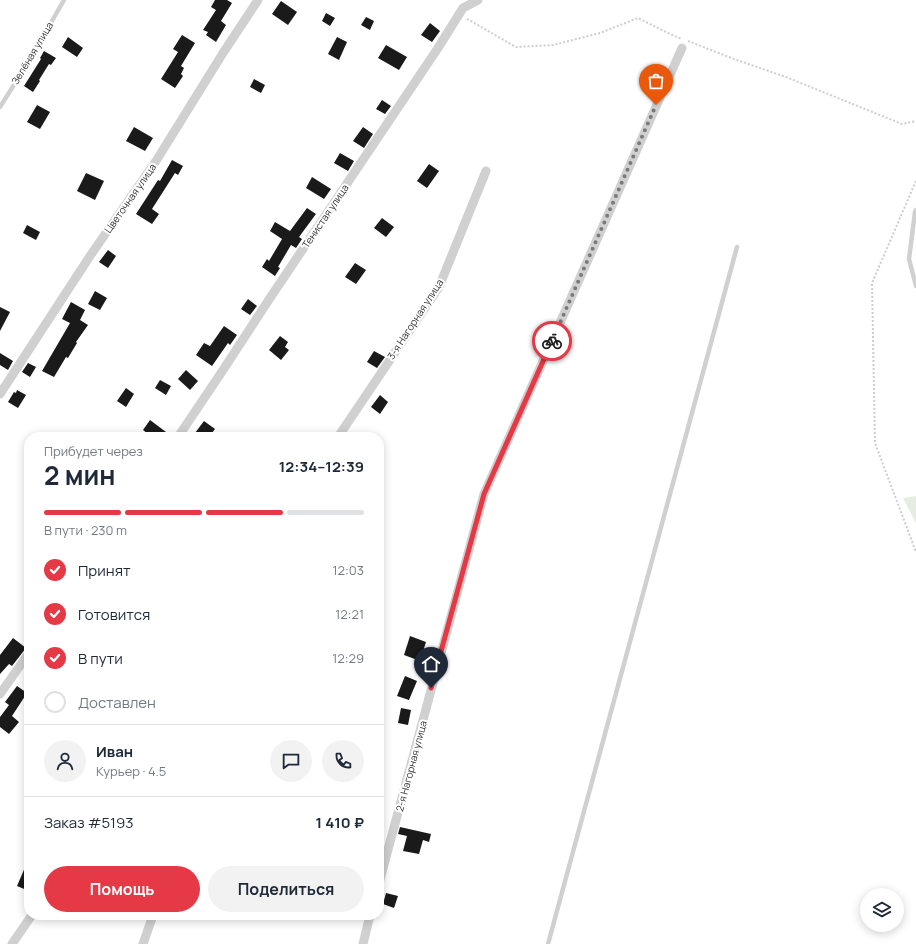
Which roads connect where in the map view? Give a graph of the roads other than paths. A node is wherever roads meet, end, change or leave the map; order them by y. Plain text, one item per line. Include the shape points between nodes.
1 (64, 0) edge
2 (258, 0) edge
3 (478, 0) edge
4 (682, 48) dead end
5 (0, 106) edge
6 (486, 170) dead end
7 (916, 210) edge
8 (737, 247) dead end
9 (916, 286) edge
10 (0, 394) edge
11 (181, 432) edge
12 (341, 432) edge
13 (24, 660) edge
14 (0, 694) edge
15 (384, 864) edge
16 (29, 920) edge
17 (151, 920) edge
18 (369, 920) edge
19 (12, 944) edge
20 (143, 944) edge
21 (363, 944) edge
22 (548, 944) edge

1 - 5 lane, Зелёная улица
2 - 10 street, Цветочная улица via 156,161
3 - 11 street, Тенистая улица via 463,8
4 - 15 street, 2-я Нагорная улица via 484,494
6 - 12 street, 3-я Нагорная улица via 439,287
7 - 9 lane via 909,259
8 - 22 lane
13 - 14 street
16 - 19 street
17 - 20 street
18 - 21 street

